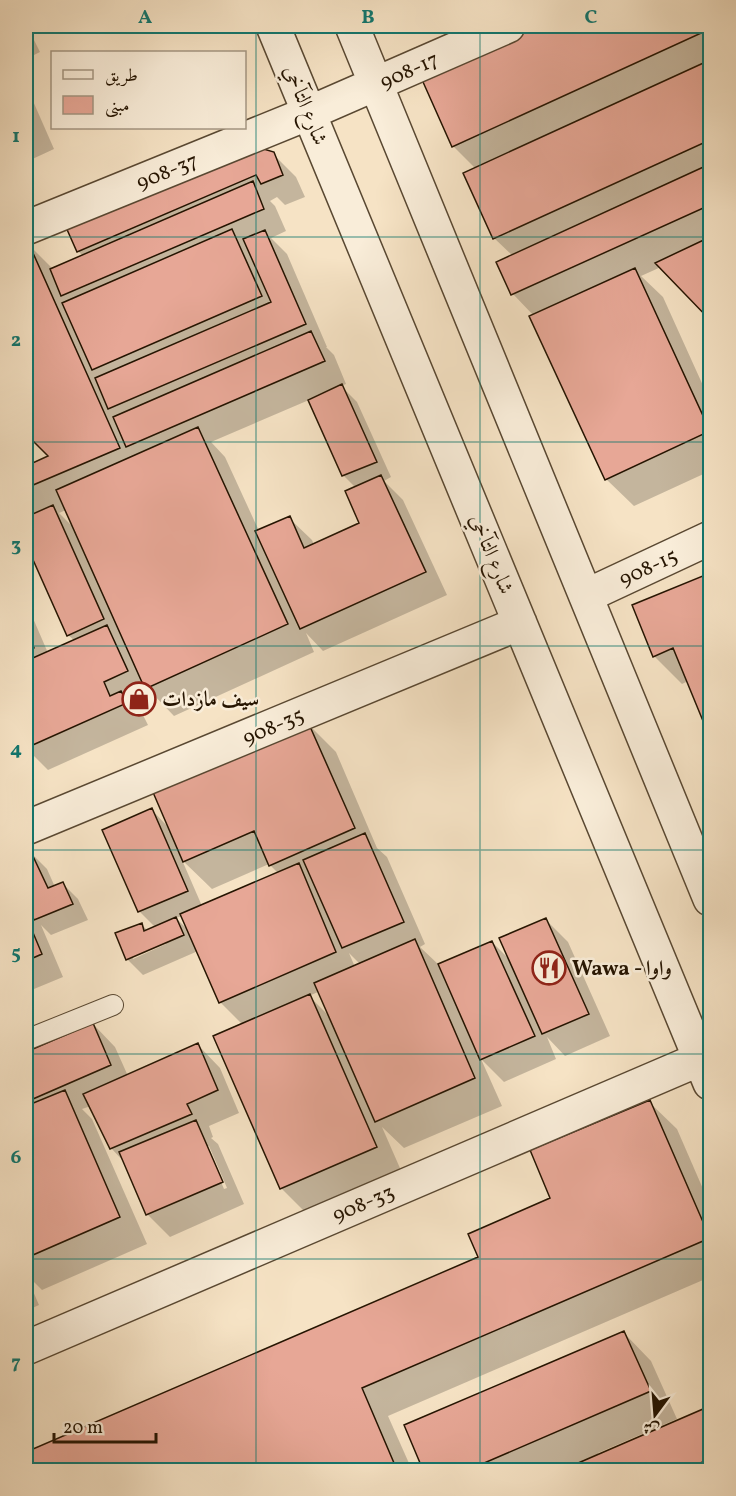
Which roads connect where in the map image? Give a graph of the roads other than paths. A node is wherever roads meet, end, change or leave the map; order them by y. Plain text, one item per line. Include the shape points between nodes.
1 (273, 26) edge
2 (352, 26) edge
3 (508, 26) edge
4 (376, 84) junction
5 (309, 113) junction
6 (26, 228) edge
7 (711, 538) edge
8 (586, 596) junction
9 (520, 623) junction
10 (26, 828) edge
11 (711, 899) edge
12 (113, 1005) dead end
13 (26, 1040) edge
14 (705, 1071) edge
15 (26, 1348) edge

1 - 5 street, شارع التآخي
2 - 4 street
3 - 4 street, 908-17
4 - 5 street, 908-17
4 - 8 street
5 - 6 street, 908-37
5 - 9 street, شارع التآخي
7 - 8 street, 908-15
8 - 11 street
9 - 10 street, 908-35
9 - 14 street, شارع التآخي
12 - 13 lane
14 - 15 street, 908-33

